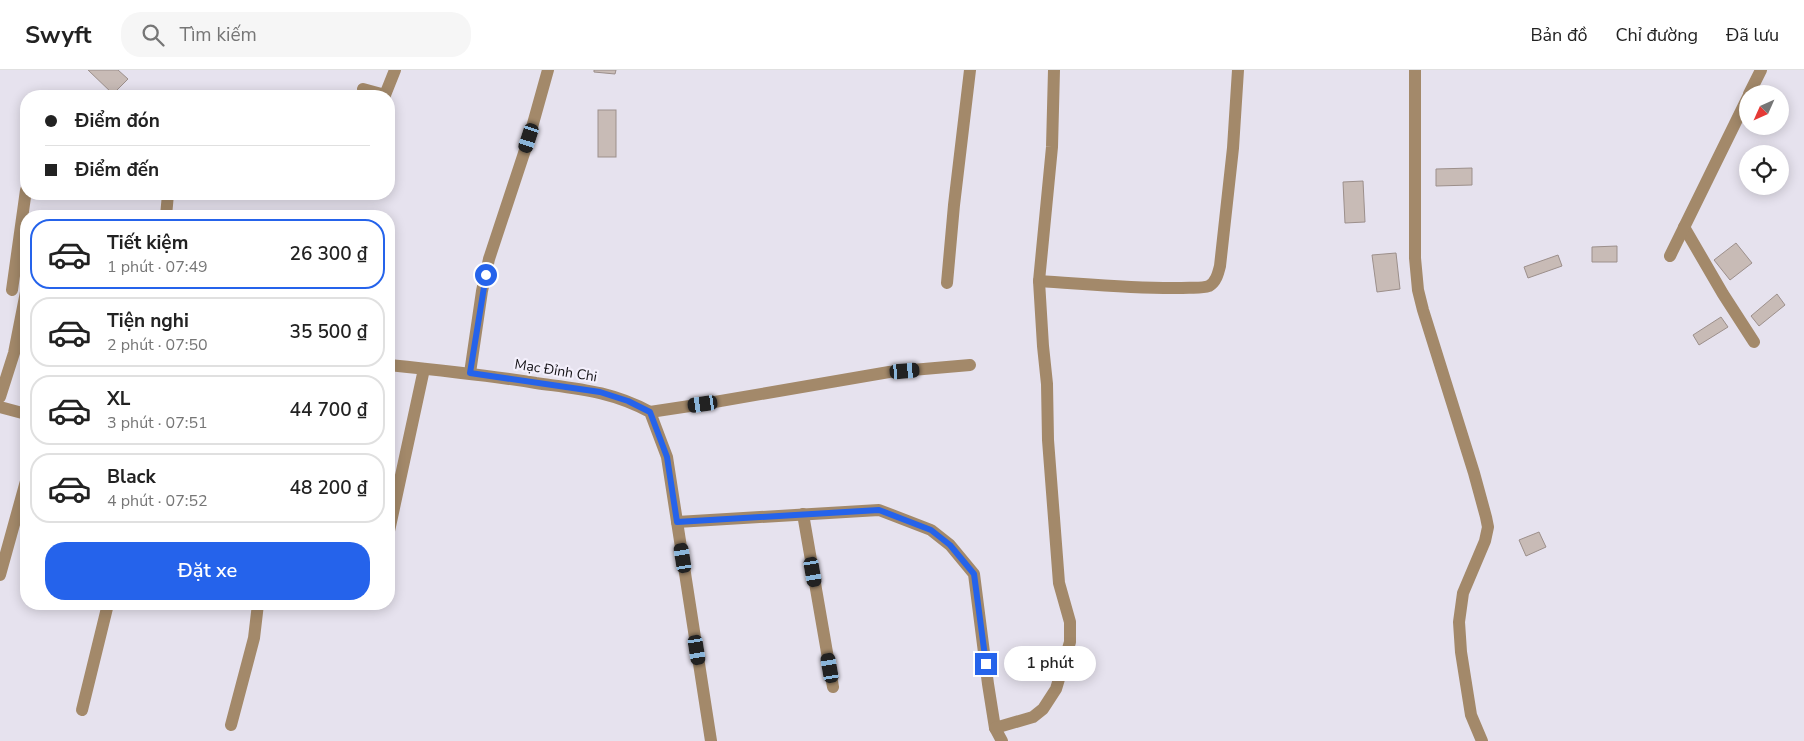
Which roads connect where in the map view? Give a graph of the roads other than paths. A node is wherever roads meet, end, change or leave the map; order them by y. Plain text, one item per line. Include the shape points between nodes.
1 (395, 70) edge
2 (548, 70) edge
3 (970, 70) edge
4 (1054, 70) edge
5 (1238, 70) edge
6 (1414, 70) edge
7 (1761, 70) edge
8 (1753, 85) edge
9 (363, 89) dead end
10 (367, 90) edge
11 (387, 90) edge
12 (1739, 113) edge
13 (20, 220) edge
14 (1684, 226) junction
15 (1670, 256) dead end
16 (1040, 281) junction
17 (947, 283) dead end
18 (6, 289) edge
19 (20, 290) edge
20 (20, 322) edge
21 (1754, 342) dead end
22 (970, 365) dead end
23 (395, 366) edge
24 (424, 368) junction
25 (470, 373) junction
26 (0, 398) edge
27 (0, 407) edge
28 (20, 412) edge
29 (650, 412) junction
30 (20, 503) edge
31 (395, 503) edge
32 (803, 514) junction
33 (677, 522) junction
34 (0, 575) edge
35 (107, 610) edge
36 (257, 610) edge
37 (833, 687) dead end
38 (82, 710) dead end
39 (231, 725) dead end
40 (995, 728) junction
41 (1478, 739) edge
42 (711, 741) edge
43 (1002, 741) edge

1 - 11 street
2 - 25 street via 489,259
3 - 17 street
4 - 16 street via 1052,147
5 - 16 street via 1220,266 1214,281 1202,287 1160,288
6 - 41 street via 1418,290 1488,527 1463,593 1459,622 1471,715
7 - 8 street
9 - 10 street
12 - 14 street
13 - 18 street
14 - 15 street
14 - 21 street
16 - 40 street via 1059,584 1070,622 1070,642 1056,689 1043,710 1033,718
18 - 19 street
20 - 26 street
22 - 29 street via 889,372
23 - 24 street, Mạc Đỉnh Chi
24 - 25 street, Mạc Đỉnh Chi
24 - 31 street
25 - 29 street, Mạc Đỉnh Chi via 600,392
27 - 28 street
29 - 33 street via 667,457
30 - 34 street
32 - 33 street
32 - 37 street
32 - 40 street via 879,510 931,530 950,545 974,574
33 - 42 street
35 - 38 street
36 - 39 street via 254,638
40 - 43 street

